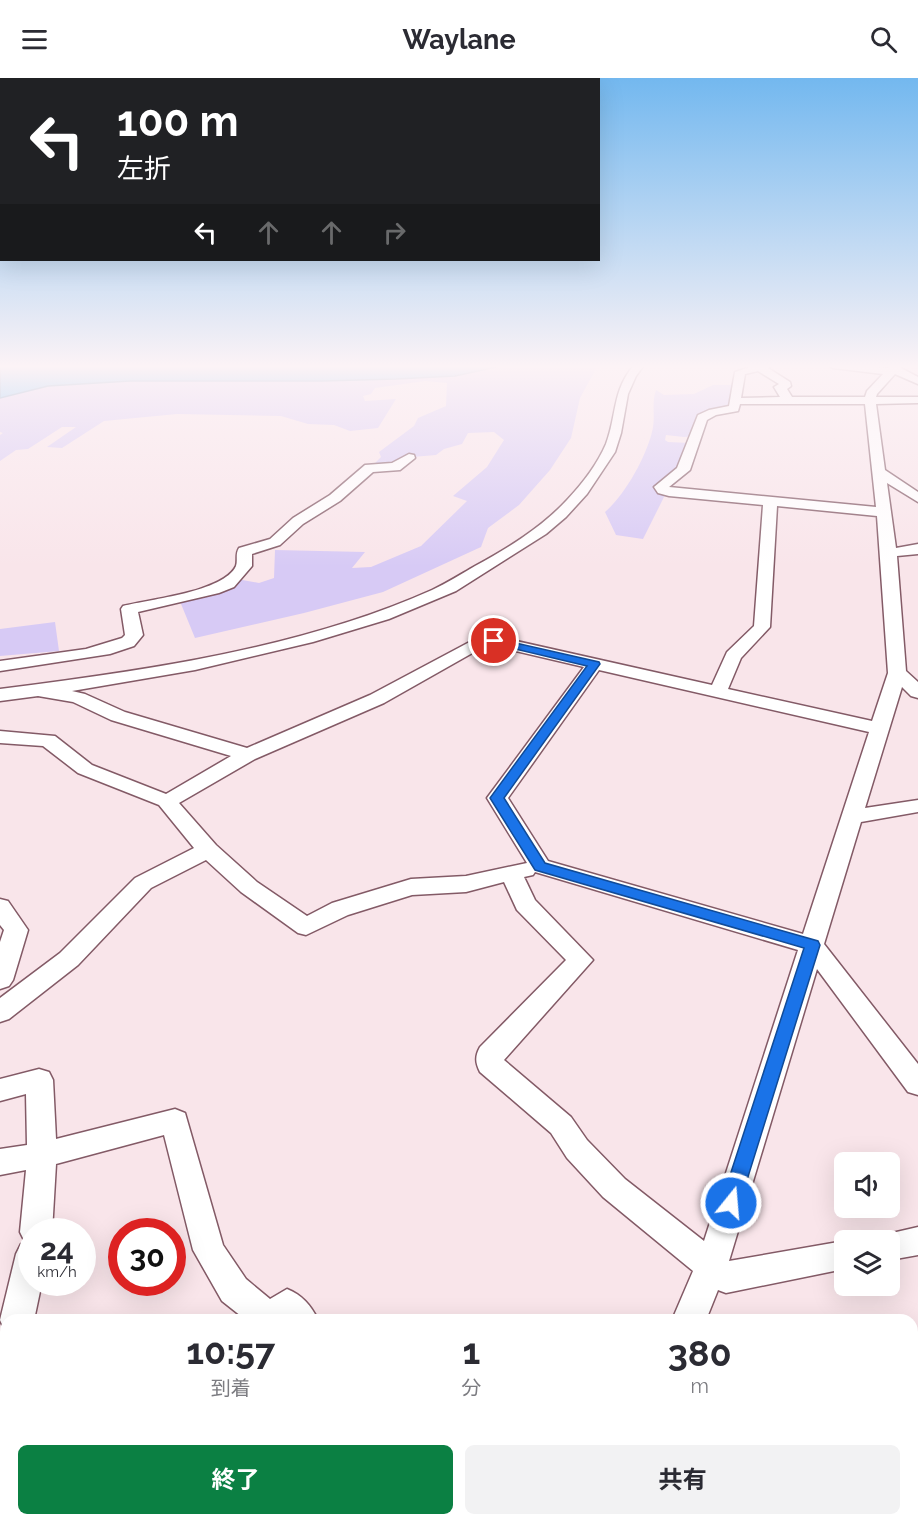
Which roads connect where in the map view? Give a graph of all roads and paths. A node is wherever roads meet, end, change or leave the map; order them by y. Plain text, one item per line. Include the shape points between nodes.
1 (614, 433) edge
2 (697, 433) edge
3 (874, 433) edge
4 (409, 458) dead end
5 (880, 472) junction
6 (918, 498) edge
7 (770, 501) junction
8 (882, 512) junction
9 (918, 549) edge
10 (889, 553) junction
11 (595, 664) junction
12 (0, 666) edge
13 (897, 673) junction
14 (38, 690) junction
15 (718, 692) junction
16 (918, 692) edge
17 (0, 694) edge
18 (880, 729) junction
19 (0, 737) edge
20 (248, 755) junction
21 (166, 801) junction
22 (918, 806) edge
23 (853, 817) junction
24 (208, 850) junction
25 (540, 866) junction
26 (511, 873) junction
27 (0, 907) edge
28 (812, 945) junction
29 (0, 980) edge
30 (0, 1012) edge
31 (918, 1084) edge
32 (0, 1090) edge
33 (42, 1155) junction
34 (0, 1162) edge
35 (37, 1218) edge
36 (918, 1241) edge
37 (900, 1244) edge
38 (834, 1257) edge
39 (711, 1267) junction
40 (22, 1296) edge
41 (18, 1314) edge
42 (264, 1314) edge
43 (277, 1314) edge
44 (295, 1314) edge
45 (691, 1314) edge

1 - 14 street via 595,476 549,525 514,551 440,593 340,629 236,656 133,678
2 - 7 street via 683,470 661,489
3 - 5 street
4 - 12 street via 395,467 369,468 275,542 244,551 244,566 228,584 129,609 134,635 130,641 96,651
5 - 6 street
5 - 8 street
7 - 8 street
7 - 15 street via 762,627 734,656
8 - 10 street
9 - 10 street
10 - 13 street
11 - 15 street
11 - 20 street via 494,641 479,642 377,699
11 - 25 street via 497,798
13 - 16 street
13 - 18 street
14 - 17 street
14 - 20 street via 78,698 137,722
15 - 18 street
18 - 23 street
19 - 21 street via 48,740 85,769
20 - 21 street
21 - 24 street
22 - 23 street
23 - 28 street
24 - 26 street via 249,887 306,927 340,909 411,887 466,885
24 - 30 street via 142,883 69,958
25 - 26 street
25 - 28 street
26 - 39 street via 525,904 581,960 490,1054 490,1064 561,1125 577,1149 614,1188
27 - 29 street via 16,930
28 - 31 street
28 - 39 street
32 - 33 street via 39,1080
33 - 34 street
33 - 35 street
33 - 42 street via 175,1121 209,1250 234,1290
36 - 37 street
38 - 39 street via 726,1278
39 - 45 street
40 - 41 street
43 - 44 street via 287,1305

